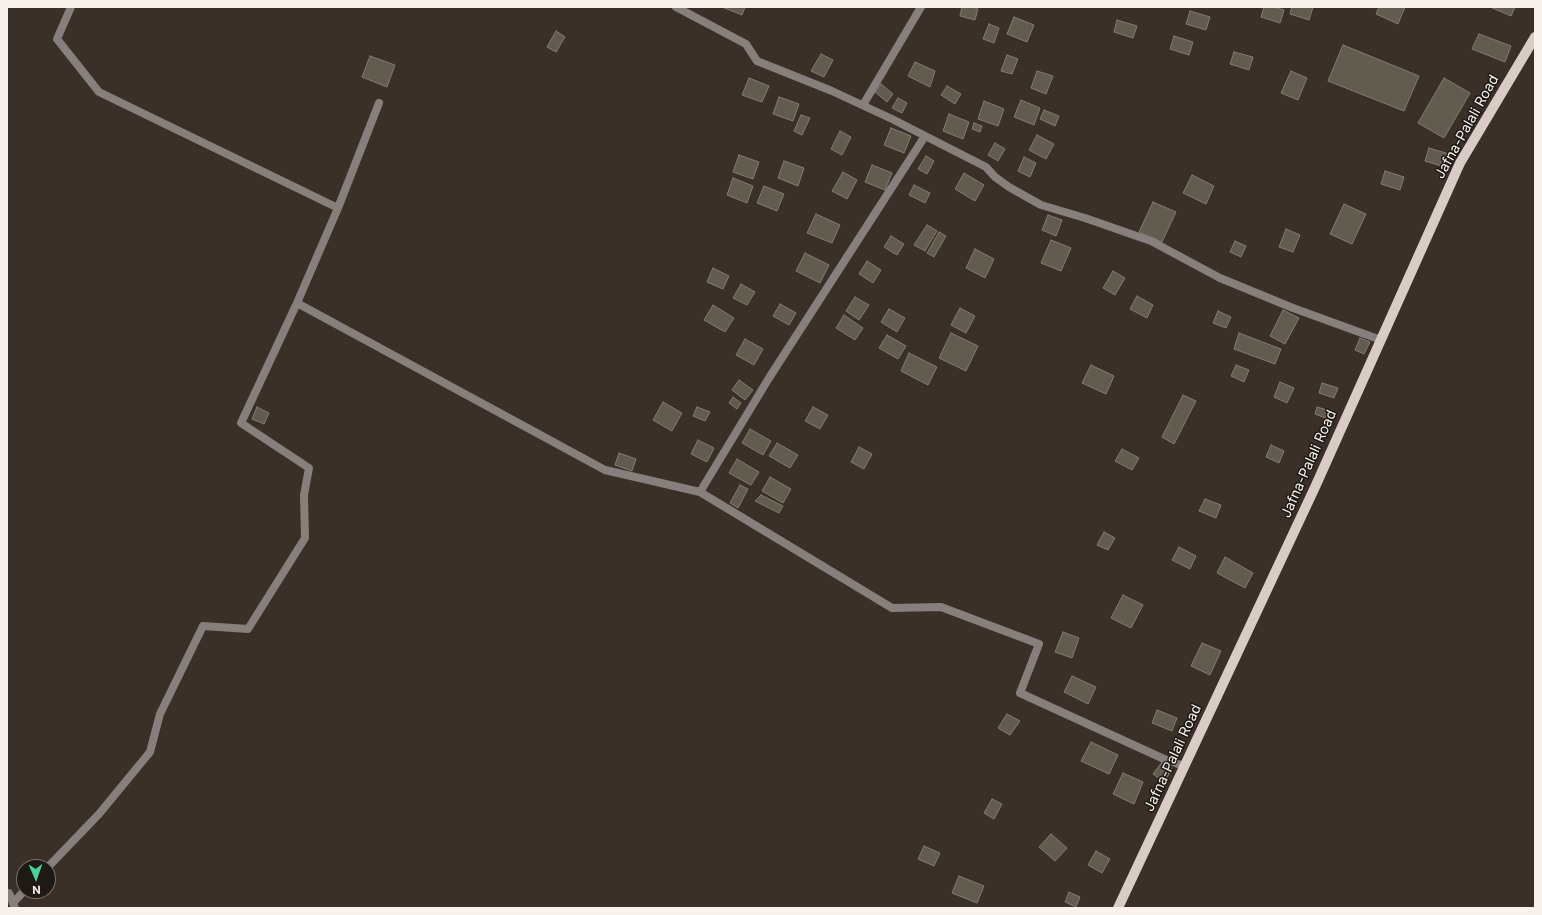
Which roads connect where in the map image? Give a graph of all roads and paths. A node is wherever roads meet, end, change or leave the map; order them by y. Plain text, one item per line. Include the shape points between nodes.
1 (71, 7) edge
2 (676, 7) edge
3 (921, 7) edge
4 (1535, 38) edge
5 (379, 103) dead end
6 (863, 105) junction
7 (925, 136) junction
8 (338, 208) junction
9 (297, 302) junction
10 (1381, 340) junction
11 (700, 492) junction
12 (1184, 766) junction
13 (56, 859) edge
14 (7, 893) edge
15 (14, 905) edge
16 (1118, 908) edge

1 - 8 street via 57,39 99,92
2 - 6 street via 746,44 757,61
3 - 6 street
4 - 10 main road, Jafna-Palali Road via 1460,163
5 - 8 street
6 - 7 street
7 - 10 street via 986,166 1004,184 1041,205 1151,241 1220,278
7 - 11 street
8 - 9 street
9 - 11 street via 605,470
9 - 13 street via 241,423 309,468 304,495 305,538 248,629 203,626 160,714 150,752 99,814
10 - 12 main road, Jafna-Palali Road
11 - 12 street via 892,608 941,607 1039,644 1020,693
12 - 16 main road, Jafna-Palali Road
14 - 15 street

